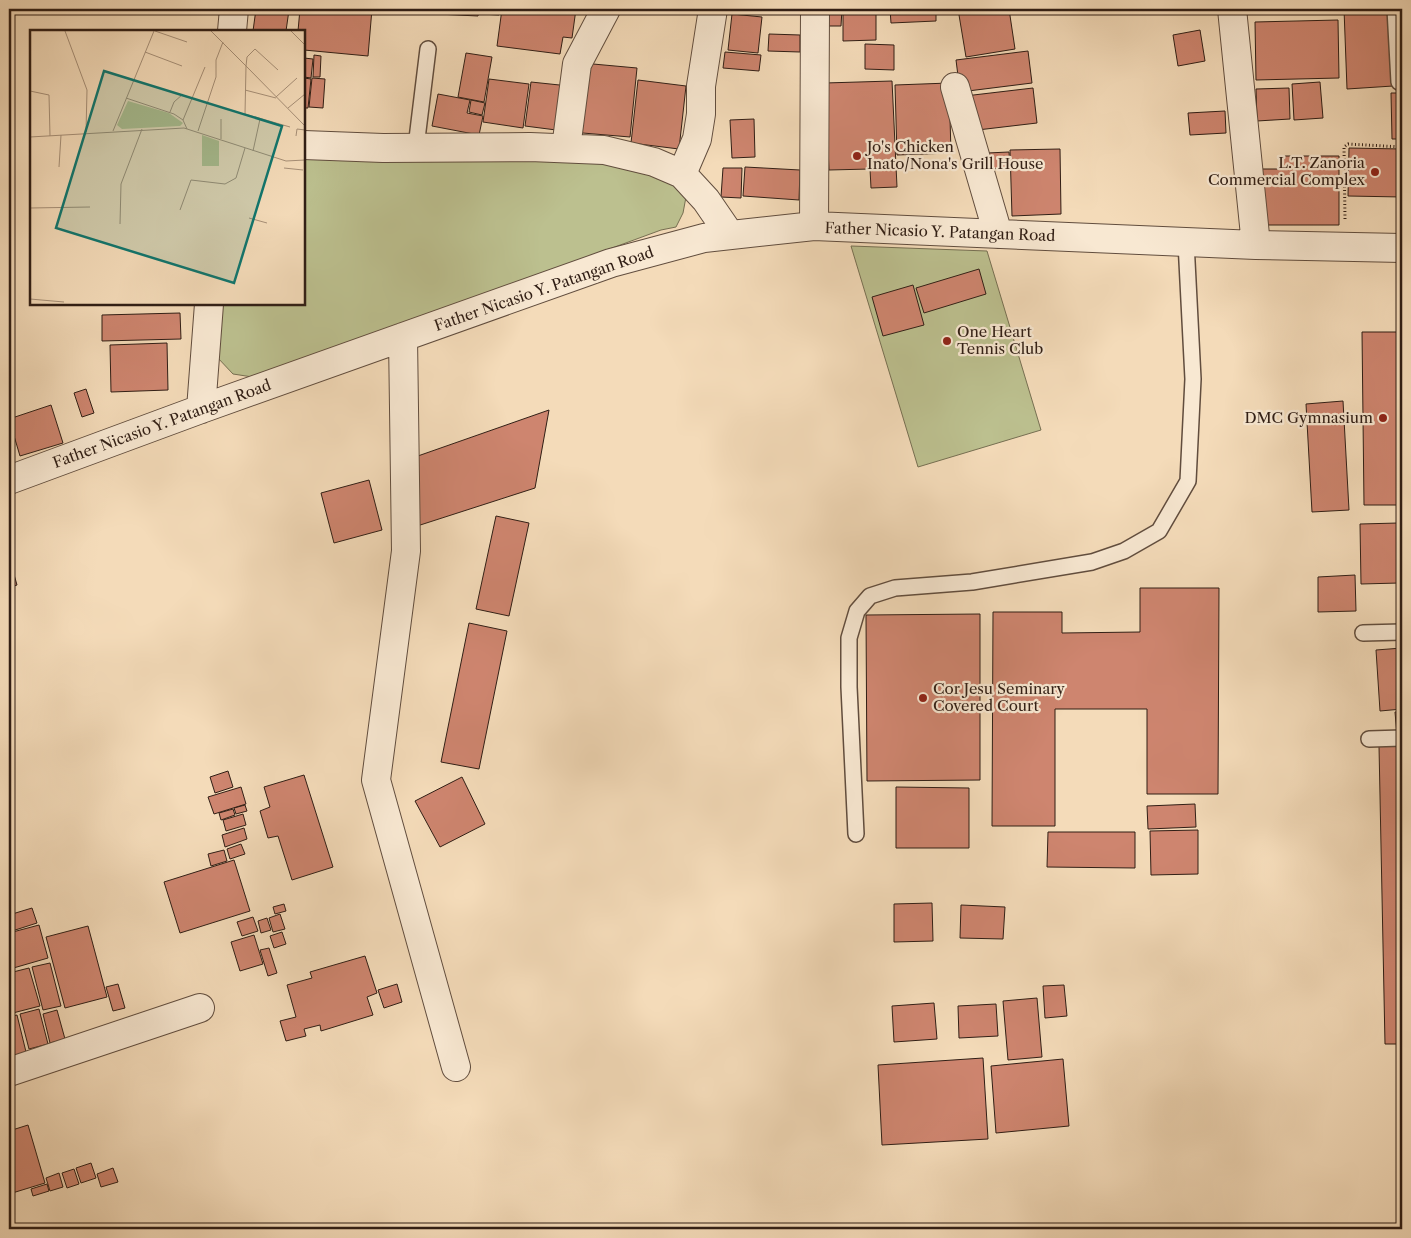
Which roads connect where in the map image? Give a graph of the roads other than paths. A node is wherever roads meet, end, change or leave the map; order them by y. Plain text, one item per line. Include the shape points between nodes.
1 (234, 9) edge
2 (606, 9) edge
3 (713, 9) edge
4 (815, 9) edge
5 (1232, 9) edge
6 (1395, 9) edge
7 (232, 30) edge
8 (428, 49) dead end
9 (1399, 82) dead end
10 (955, 87) dead end
11 (305, 145) edge
12 (416, 147) junction
13 (566, 148) junction
14 (682, 174) junction
15 (814, 226) junction
16 (998, 234) junction
17 (730, 235) junction
18 (1186, 242) junction
19 (1256, 245) junction
20 (1402, 248) edge
21 (209, 305) edge
22 (403, 337) junction
23 (200, 409) junction
24 (9, 480) edge
25 (1402, 632) edge
26 (1363, 633) dead end
27 (1402, 738) edge
28 (1370, 739) dead end
29 (856, 834) dead end
30 (200, 1008) dead end
31 (456, 1067) dead end
32 (9, 1072) edge

1 - 7 street
2 - 13 street via 577,64
3 - 14 street via 697,138
4 - 15 street
5 - 19 street
6 - 9 lane
8 - 12 lane
10 - 16 street
11 - 12 street
12 - 13 street
13 - 14 street via 604,150 654,162
14 - 17 street via 706,200
15 - 16 street, Father Nicasio Y. Patangan Road
15 - 17 street, Father Nicasio Y. Patangan Road
16 - 18 street, Father Nicasio Y. Patangan Road
17 - 22 street, Father Nicasio Y. Patangan Road via 704,238 611,263
18 - 19 street, Father Nicasio Y. Patangan Road
18 - 29 lane via 1193,379 1188,481 1159,531 1124,551 1092,562 972,582 894,588 870,596 857,611 849,638
19 - 20 street, Father Nicasio Y. Patangan Road
21 - 23 street
22 - 23 street, Father Nicasio Y. Patangan Road
22 - 31 street via 406,551 376,780
23 - 24 street, Father Nicasio Y. Patangan Road
25 - 26 lane
27 - 28 lane
30 - 32 street

